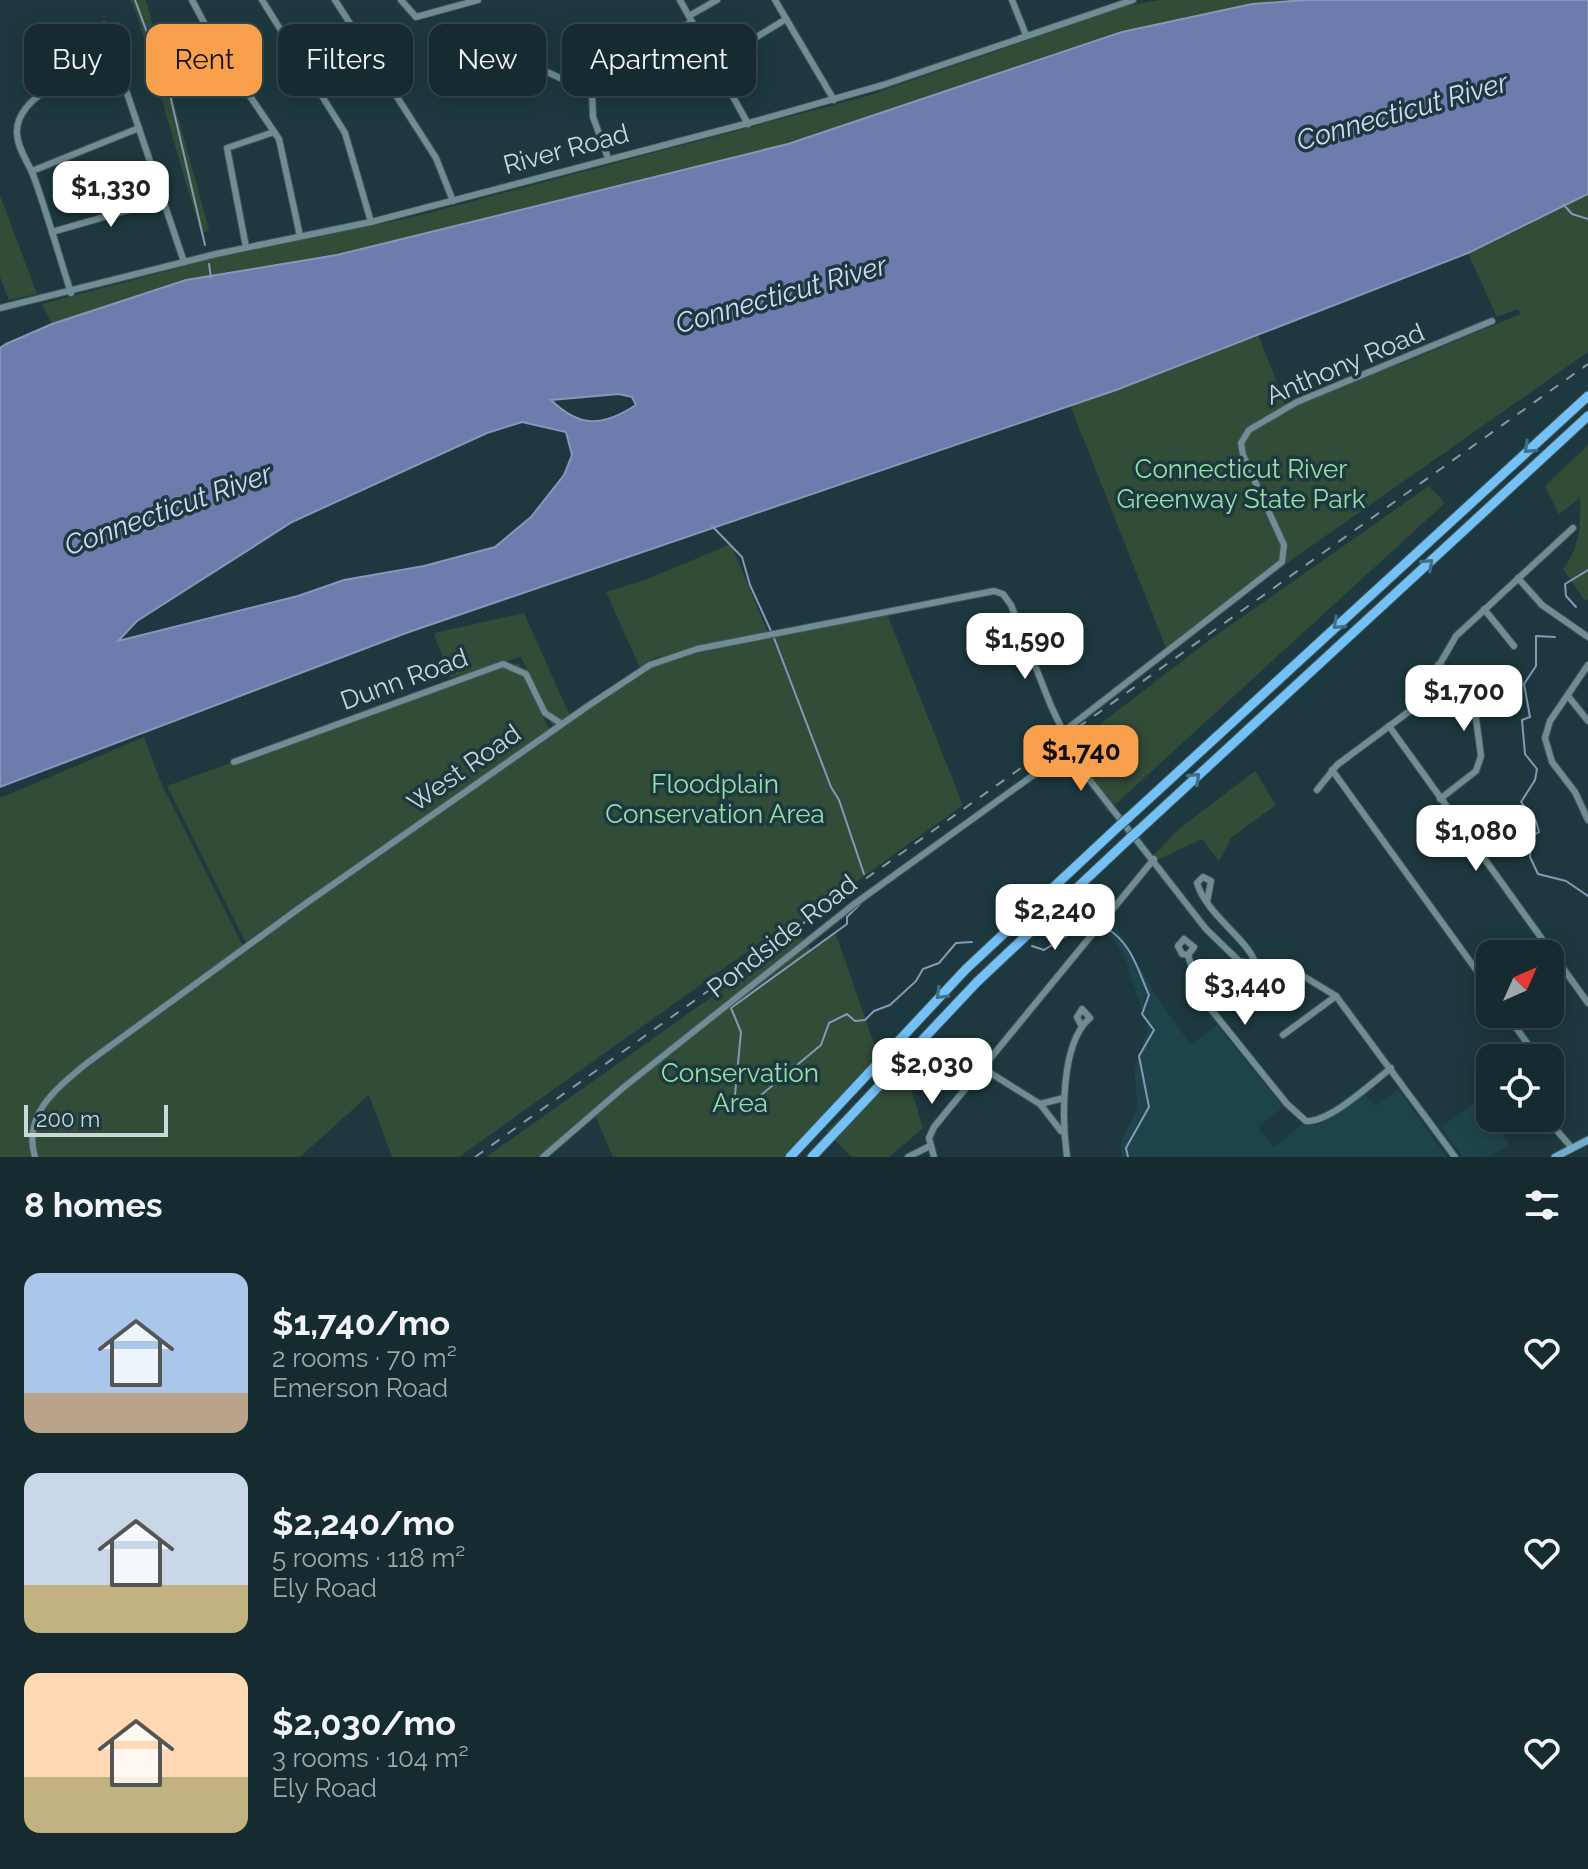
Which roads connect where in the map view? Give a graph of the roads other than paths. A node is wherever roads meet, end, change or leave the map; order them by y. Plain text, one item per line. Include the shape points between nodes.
1 (192, 0) edge
2 (262, 0) edge
3 (335, 0) edge
4 (401, 0) edge
5 (478, 0) edge
6 (680, 0) edge
7 (717, 0) edge
8 (775, 0) edge
9 (1012, 0) edge
10 (1133, 0) edge
11 (690, 19) junction
12 (786, 19) junction
13 (680, 24) edge
14 (693, 24) edge
15 (1026, 35) junction
16 (756, 37) edge
17 (39, 96) edge
18 (128, 96) edge
19 (592, 96) edge
20 (732, 96) edge
21 (834, 100) junction
22 (748, 124) junction
23 (139, 128) junction
24 (274, 132) junction
25 (608, 158) junction
26 (32, 171) junction
27 (163, 200) junction
28 (453, 201) junction
29 (371, 222) junction
30 (52, 232) junction
31 (300, 236) junction
32 (246, 247) junction
33 (184, 262) junction
34 (71, 293) junction
35 (0, 308) edge
36 (1492, 321) dead end
37 (1588, 396) edge
38 (1588, 416) edge
39 (1573, 528) dead end
40 (1518, 578) junction
41 (1484, 609) junction
42 (1588, 637) edge
43 (1514, 646) dead end
44 (1438, 665) junction
45 (1588, 665) edge
46 (1568, 696) junction
47 (1588, 721) edge
48 (562, 724) junction
49 (1389, 726) junction
50 (1063, 732) junction
51 (1071, 748) junction
52 (1054, 760) junction
53 (234, 762) dead end
54 (1081, 769) junction
55 (1332, 770) junction
56 (1317, 790) dead end
57 (1440, 799) junction
58 (1588, 820) edge
59 (1154, 859) junction
60 (1207, 902) dead end
61 (1188, 955) dead end
62 (1256, 966) junction
63 (1476, 970) edge
64 (1336, 996) junction
65 (1588, 1003) edge
66 (1081, 1025) dead end
67 (1283, 1035) dead end
68 (1391, 1068) junction
69 (984, 1069) junction
70 (1064, 1098) junction
71 (1040, 1104) junction
72 (1558, 1132) edge
73 (1063, 1133) junction
74 (1588, 1140) edge
75 (930, 1146) junction
76 (1572, 1148) junction
77 (35, 1157) edge
78 (543, 1157) edge
79 (790, 1157) edge
80 (812, 1157) edge
81 (908, 1157) edge
82 (934, 1157) edge
83 (1067, 1157) edge
84 (1455, 1157) edge
85 (1555, 1157) edge

1 - 24 street
2 - 29 street via 345,133
3 - 28 street via 436,158
4 - 5 street via 416,17
6 - 11 street
7 - 11 street
8 - 12 street
9 - 15 street
10 - 15 street, River Road
11 - 13 street
11 - 14 street
12 - 16 street
12 - 21 street
15 - 21 street, River Road
17 - 26 street via 23,111 17,136
18 - 23 street
19 - 25 street via 593,117
20 - 22 street
21 - 22 street, River Road
22 - 25 street, River Road
23 - 26 street
23 - 27 street
24 - 31 street
24 - 32 street via 227,148
25 - 28 street, River Road
26 - 30 street
27 - 30 street
27 - 33 street
28 - 29 street, River Road
29 - 31 street, River Road
30 - 34 street
31 - 32 street, River Road
32 - 33 street, River Road
33 - 34 street, River Road
34 - 35 street, River Road
36 - 50 street, Anthony Road via 1297,402 1249,430 1241,443 1243,455 1284,545 1282,562
37 -> 79 highway via 939,996
80 -> 38 highway via 950,1009
39 - 40 street
40 - 41 street
40 - 42 street via 1542,605
41 - 43 street
41 - 44 street via 1450,643
44 - 49 street via 1419,701
44 - 57 street via 1472,689 1481,756 1476,771
45 - 46 street
46 - 47 street
46 - 58 street via 1548,724 1546,748
48 - 50 street, West Road via 677,653 994,591 1005,596
48 - 53 street, Dunn Road via 545,713 526,674 503,664
48 - 77 street, West Road via 87,1063 33,1121 30,1140
49 - 55 street
49 - 57 street
50 - 51 street
51 - 52 street, Pondside Road
51 - 54 street
52 - 54 street
52 - 78 street, Pondside Road via 853,905
54 - 59 street
55 - 56 street
55 - 63 street
57 - 65 street
59 - 62 street via 1218,943 1239,961
59 - 69 street via 1080,944
60 - 62 street via 1252,954
61 - 68 street via 1201,997 1306,1121 1323,1118
62 - 64 street via 1303,976
64 - 67 street
64 - 68 street
66 - 70 street
68 - 84 street
69 - 71 street
69 - 75 street via 934,1127
70 - 71 street
70 - 73 street
71 - 73 street
72 - 76 street
73 - 83 street
74 - 76 main road
75 - 81 street
75 - 82 street
76 - 85 main road

